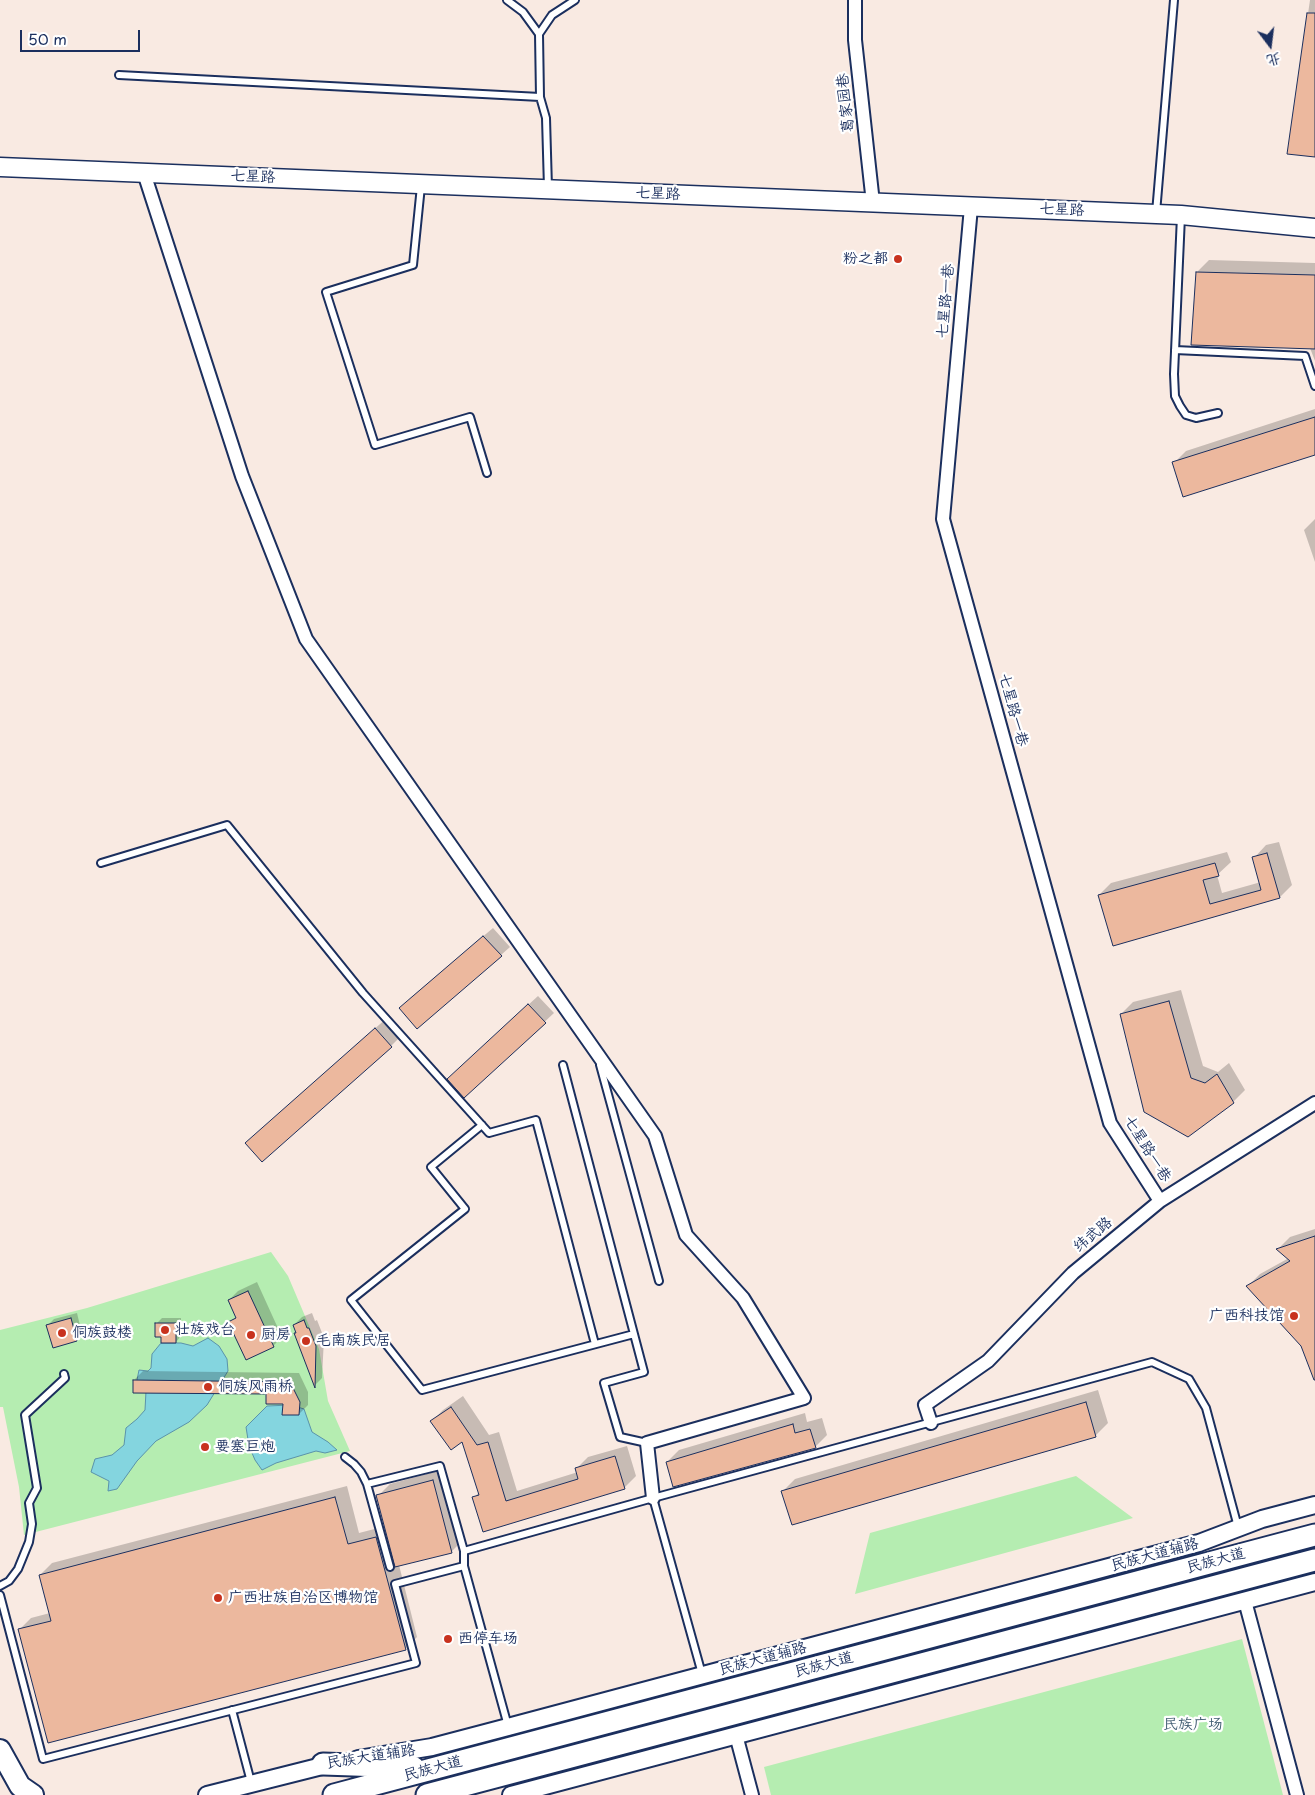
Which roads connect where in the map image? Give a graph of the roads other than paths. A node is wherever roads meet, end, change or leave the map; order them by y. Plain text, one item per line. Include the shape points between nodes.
1 (507, 0) edge
2 (575, 0) edge
3 (855, 0) edge
4 (1174, 0) edge
5 (539, 34) junction
6 (119, 74) dead end
7 (540, 97) junction
8 (0, 166) edge
9 (144, 173) junction
10 (421, 184) junction
11 (548, 189) junction
12 (873, 203) junction
13 (971, 207) junction
14 (1156, 214) junction
15 (1181, 215) junction
16 (1315, 228) edge
17 (1175, 350) junction
18 (1315, 386) edge
19 (1218, 413) dead end
20 (487, 473) dead end
21 (101, 863) dead end
22 (596, 1052) junction
23 (563, 1065) dead end
24 (1315, 1103) edge
25 (482, 1125) junction
26 (1160, 1201) junction
27 (659, 1281) dead end
28 (634, 1334) junction
29 (595, 1344) junction
30 (64, 1374) dead end
31 (931, 1422) junction
32 (647, 1443) junction
33 (345, 1457) dead end
34 (367, 1484) junction
35 (653, 1498) junction
36 (1315, 1505) edge
37 (1239, 1528) junction
38 (1315, 1535) edge
39 (464, 1552) junction
40 (1314, 1560) edge
41 (390, 1566) dead end
42 (464, 1566) junction
43 (1315, 1582) edge
44 (0, 1586) edge
45 (0, 1595) edge
46 (1245, 1600) junction
47 (702, 1675) junction
48 (232, 1710) junction
49 (508, 1727) junction
50 (736, 1735) junction
51 (0, 1750) edge
52 (0, 1762) edge
53 (323, 1764) junction
54 (438, 1768) junction
55 (251, 1783) junction
56 (9, 1795) edge
57 (33, 1795) edge
58 (207, 1795) edge
59 (334, 1795) edge
60 (427, 1795) edge
61 (511, 1795) edge
62 (752, 1795) edge
63 (1297, 1795) edge

1 - 5 lane via 523,12
2 - 5 lane via 552,16
3 - 12 street, 葛家园巷 via 855,40
4 - 14 lane
5 - 7 lane
6 - 7 lane
7 - 11 lane via 546,118
8 - 9 main road, 七星路
9 - 10 main road, 七星路
9 - 22 street via 242,476 306,639
10 - 11 main road, 七星路
10 - 20 lane via 413,265 326,292 376,445 470,417
11 - 12 main road, 七星路
12 - 13 main road, 七星路
13 - 14 main road, 七星路
13 - 26 street, 七星路一巷 via 943,520 1110,1123
14 - 15 main road, 七星路
15 - 16 main road, 七星路
15 - 17 lane
17 - 18 lane via 1305,356
17 - 19 lane via 1176,396 1186,415 1196,418
21 - 25 lane via 227,826 363,993
22 - 27 lane
22 - 32 street via 655,1136 686,1235 743,1298 804,1398
23 - 28 lane
24 - 26 street, 纬武路
25 - 29 lane via 490,1133 536,1120
25 - 29 lane via 430,1167 465,1209 351,1300 422,1390
26 - 31 street, 纬武路 via 1073,1273 988,1361 925,1405
28 - 29 lane
28 - 32 lane via 644,1372 604,1383 620,1437
30 - 44 lane via 65,1378 25,1415 38,1488 29,1503 32,1524 29,1542 18,1568
31 - 35 lane
31 - 37 lane via 1152,1362 1189,1379 1206,1408
32 - 35 street
33 - 34 lane via 358,1468
34 - 39 lane via 440,1466
34 - 41 lane
35 - 39 lane
35 - 47 lane
36 - 37 street, 民族大道辅路
37 - 47 street, 民族大道辅路 via 1199,1543
38 - 54 highway, 民族大道
39 - 42 lane
40 - 60 highway, 民族大道
42 - 48 lane via 395,1584 416,1663
42 - 49 lane
43 - 46 street
45 - 48 lane via 43,1759
46 - 50 street
46 - 63 street
47 - 49 street, 民族大道辅路
48 - 55 lane
49 - 53 street, 民族大道辅路 via 432,1747
50 - 61 street
50 - 62 street
51 - 57 main road via 20,1786
52 - 56 main road
53 - 54 highway
53 - 55 street, 民族大道辅路
54 - 59 highway, 民族大道
55 - 58 street, 民族大道辅路

